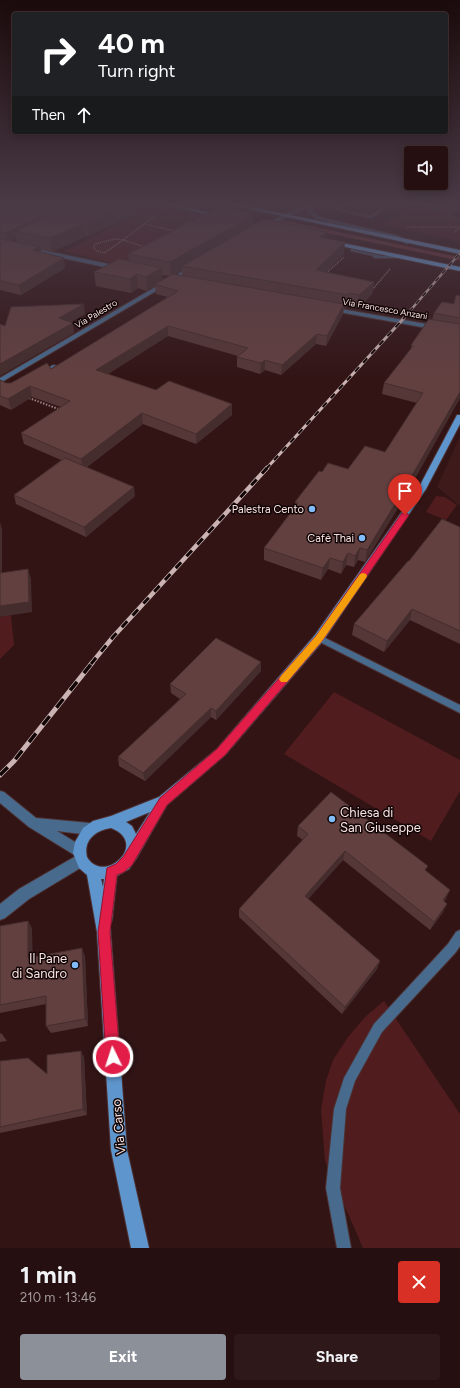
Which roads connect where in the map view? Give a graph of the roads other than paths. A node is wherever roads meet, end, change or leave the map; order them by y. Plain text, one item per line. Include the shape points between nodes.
1 (85, 261) edge
2 (420, 261) edge
3 (199, 264) edge
4 (122, 269) edge
5 (460, 269) edge
6 (161, 277) edge
7 (172, 280) junction
8 (180, 281) edge
9 (321, 307) edge
10 (460, 332) edge
11 (55, 366) edge
12 (36, 377) edge
13 (0, 381) edge
14 (460, 417) edge
15 (319, 638) junction
16 (460, 709) edge
17 (0, 796) edge
18 (164, 801) junction
19 (112, 822) junction
20 (33, 823) junction
21 (90, 829) junction
22 (131, 855) junction
23 (81, 856) junction
24 (93, 871) junction
25 (111, 872) junction
26 (0, 913) edge
27 (104, 932) junction
28 (460, 936) edge
29 (140, 1248) edge
30 (344, 1248) edge

1 - 4 street
2 - 5 main road
3 - 7 street, Via Palestro
6 - 7 street
7 - 8 street
7 - 13 street, Via Palestro
9 - 10 street, Via Francesco Anzani
11 - 12 lane
14 - 15 street via 422,489
15 - 16 lane
15 - 18 street via 221,752
17 - 20 street
18 - 19 street
18 - 22 street
19 - 21 street via 98,824
19 - 22 street via 124,827 131,835 134,847
20 - 21 street
20 - 23 street
21 - 23 street via 81,843
22 - 25 street via 120,868
23 - 24 street via 87,867
23 - 26 street
24 - 25 street
24 - 27 street, Via Carso
25 - 27 street, Via Carso
27 - 29 street, Via Carso via 119,1150
28 - 30 lane via 452,948 378,1028 350,1078 340,1109 334,1188

